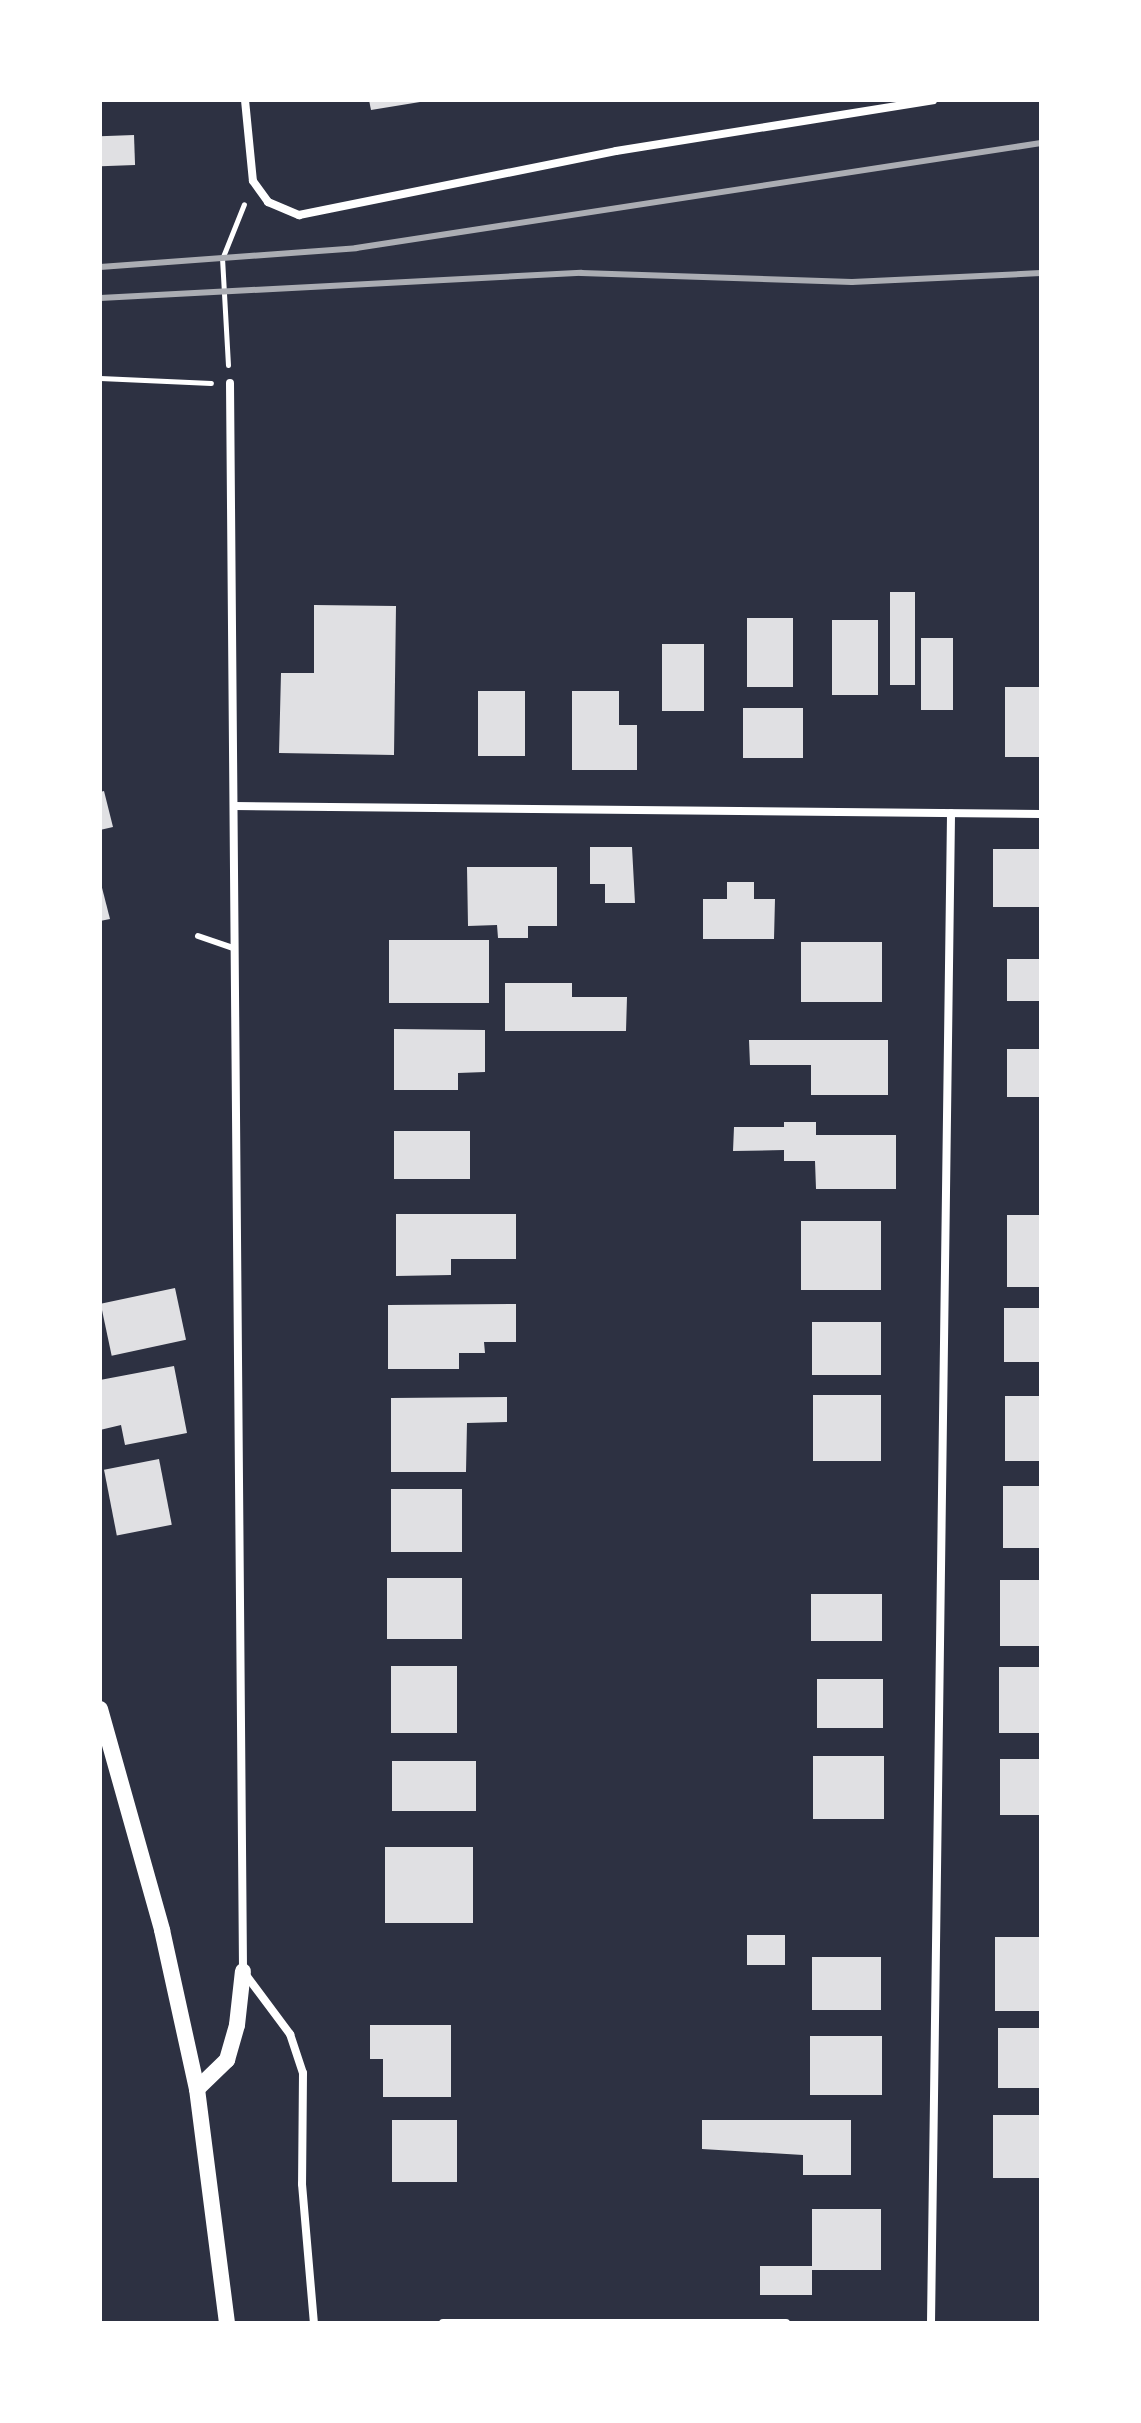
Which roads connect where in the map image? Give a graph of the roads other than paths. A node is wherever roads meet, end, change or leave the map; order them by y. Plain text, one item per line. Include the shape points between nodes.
1 (245, 100) edge
2 (933, 100) edge
3 (230, 383) road end
4 (234, 806) junction
5 (951, 813) junction
6 (1041, 814) edge
7 (198, 936) dead end
8 (235, 949) junction
9 (100, 1709) edge
10 (243, 1971) junction
11 (197, 2089) junction
12 (227, 2323) edge
13 (314, 2323) edge
14 (443, 2323) edge
15 (786, 2323) edge
16 (931, 2323) edge

1 - 2 street via 253,181 268,202 299,215 616,151
3 - 4 street
4 - 5 street
4 - 8 street
5 - 6 street
5 - 16 street
7 - 8 lane
8 - 10 street
9 - 11 main road via 162,1930
10 - 11 main road via 227,2060
10 - 13 street via 290,2034 303,2073 302,2184
11 - 12 main road
14 - 15 street

